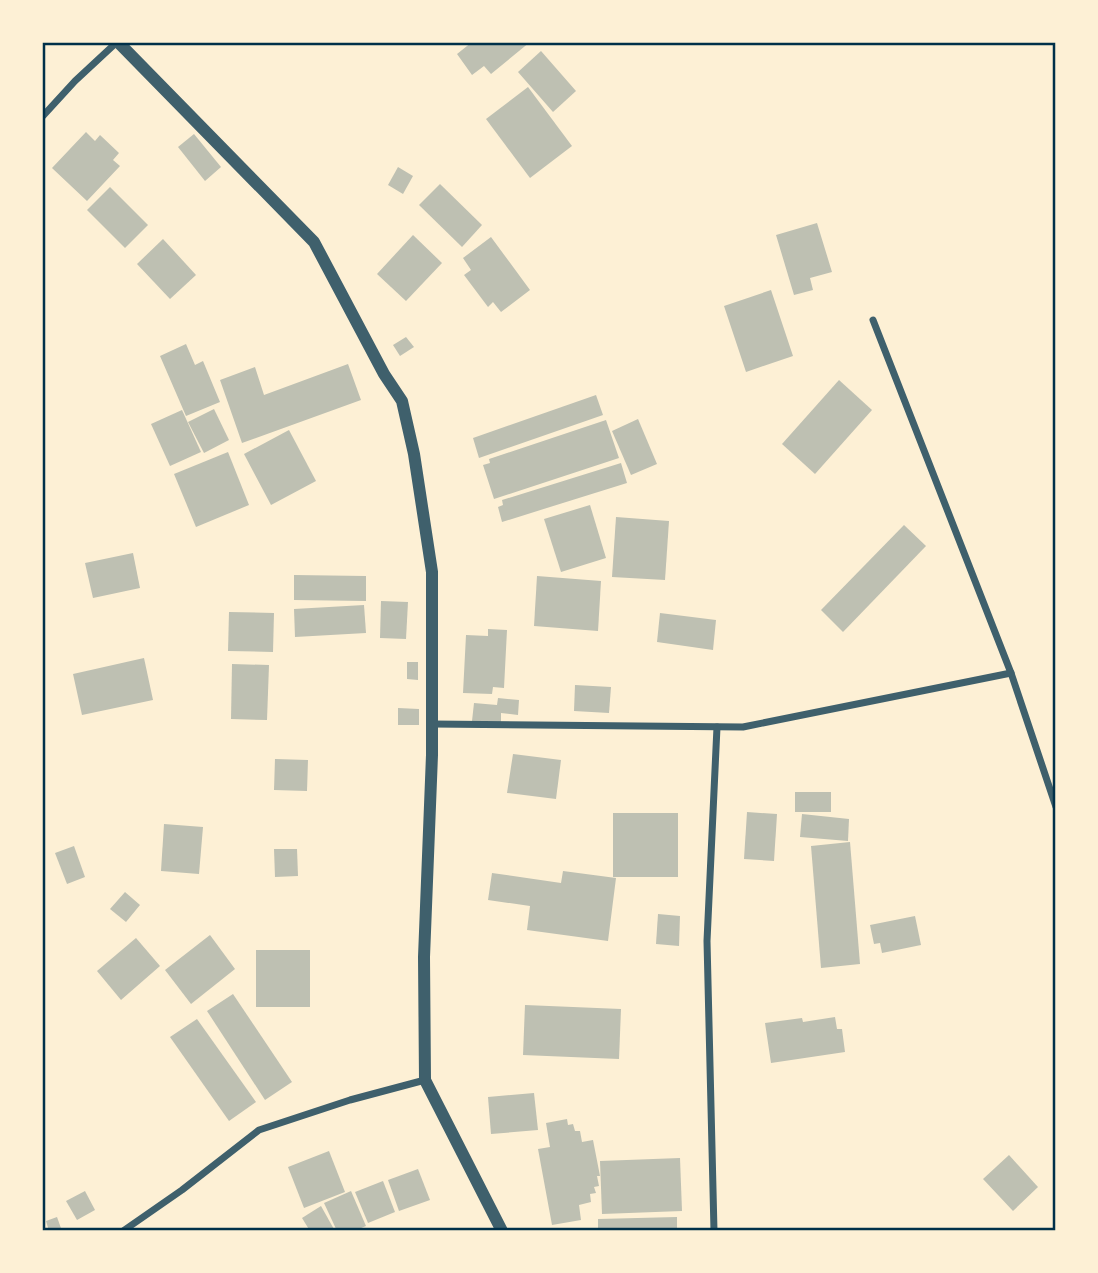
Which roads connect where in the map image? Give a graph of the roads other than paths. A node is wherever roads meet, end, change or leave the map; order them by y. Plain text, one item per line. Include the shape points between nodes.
1 (118, 42) edge
2 (42, 117) edge
3 (873, 320) dead end
4 (1011, 673) junction
5 (432, 724) junction
6 (717, 727) junction
7 (1056, 807) edge
8 (425, 1080) junction
9 (123, 1231) edge
10 (502, 1231) edge
11 (714, 1231) edge

1 - 2 street
1 - 5 street via 314,242 401,401 432,572
3 - 4 street
4 - 6 street via 743,727
4 - 7 street
5 - 6 street
5 - 8 street
6 - 11 street via 707,941
8 - 9 street via 259,1130
8 - 10 street

